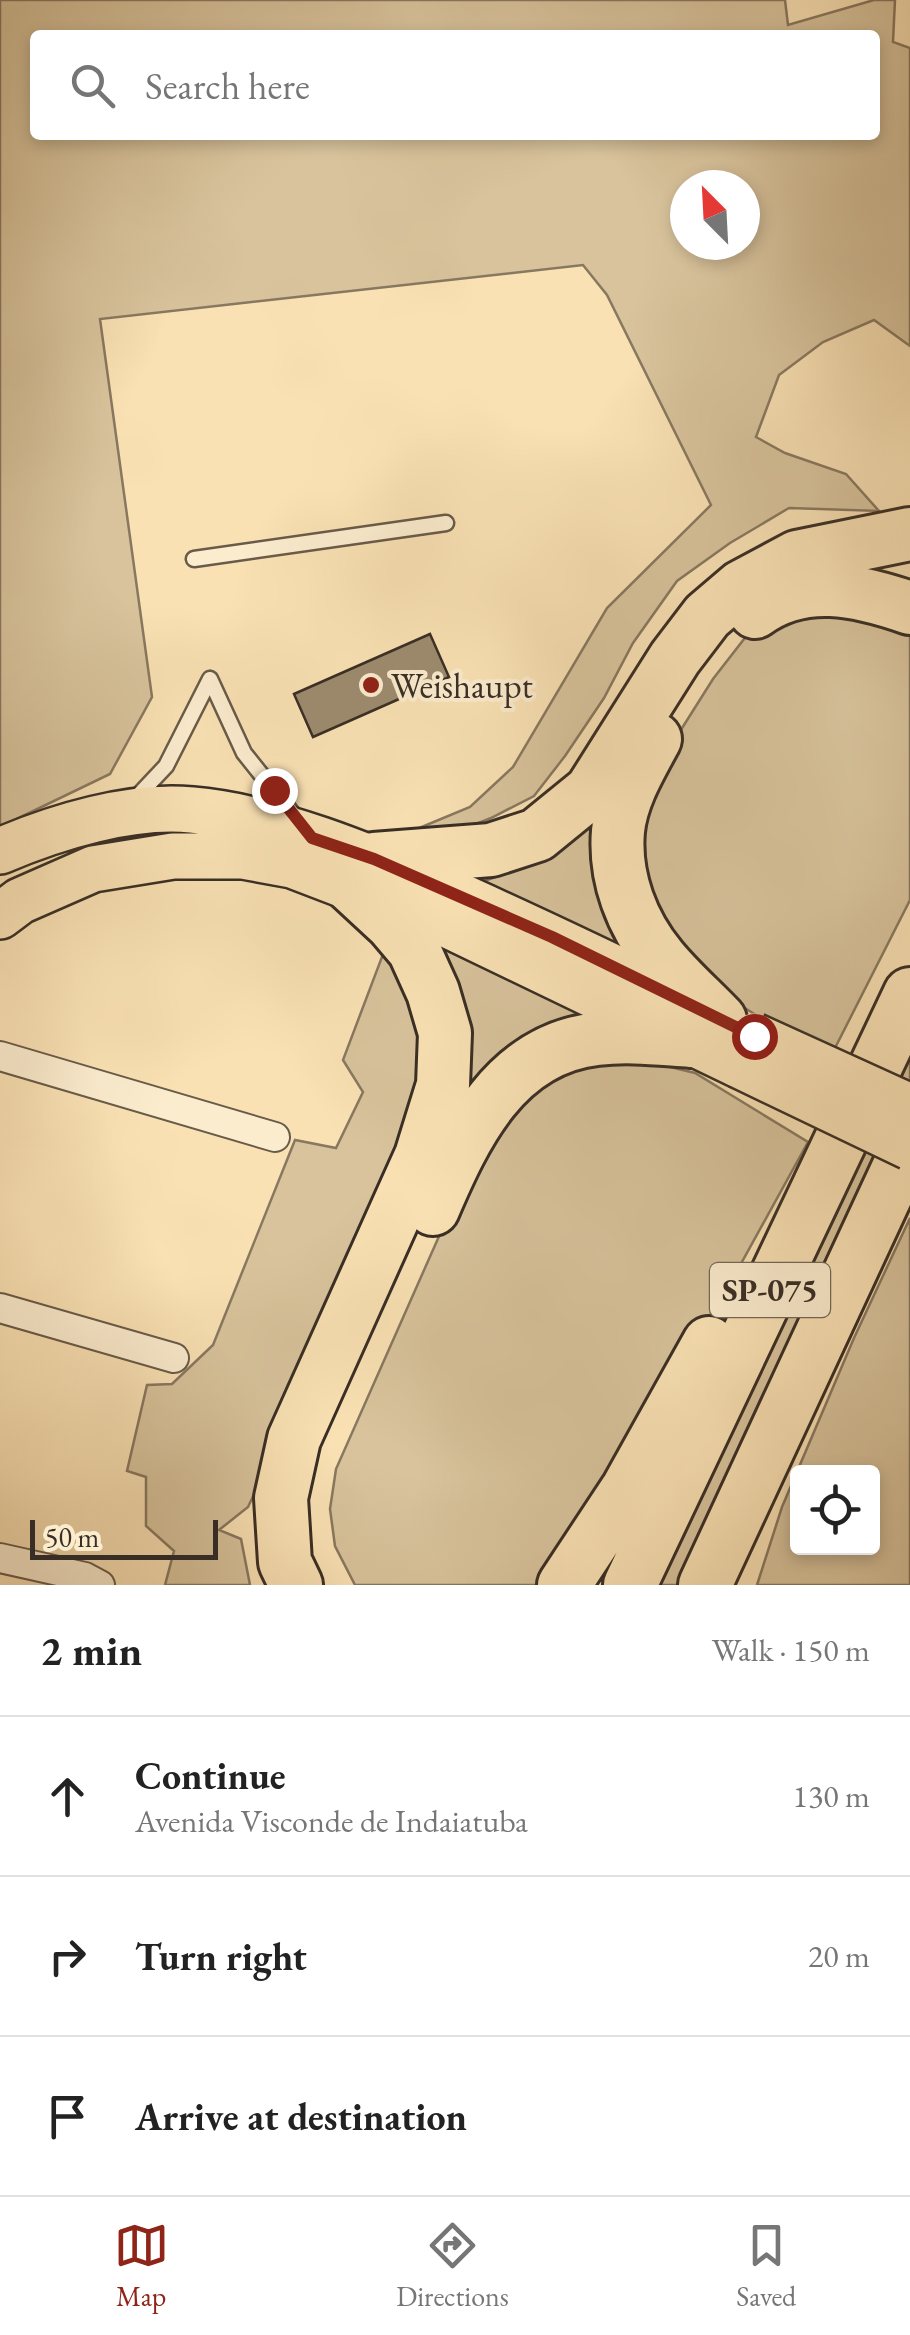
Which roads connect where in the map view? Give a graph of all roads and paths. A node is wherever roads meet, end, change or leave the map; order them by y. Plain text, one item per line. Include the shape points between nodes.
1 (446, 522) dead end
2 (910, 534) edge
3 (194, 559) dead end
4 (910, 608) edge
5 (122, 813) junction
6 (312, 838) junction
7 (0, 851) edge
8 (362, 872) junction
9 (0, 916) edge
10 (910, 994) edge
11 (726, 1040) junction
12 (0, 1056) edge
13 (910, 1107) edge
14 (275, 1137) dead end
15 (910, 1145) edge
16 (808, 1209) junction
17 (858, 1259) junction
18 (0, 1308) edge
19 (174, 1358) dead end
20 (0, 1558) edge
21 (100, 1585) edge
22 (296, 1585) edge
23 (330, 1585) edge
24 (564, 1585) edge
25 (630, 1585) edge
26 (706, 1585) edge
27 (734, 1585) edge

1 - 3 lane
2 - 8 highway via 797,557 741,588 707,616 675,658 591,791 538,836
4 - 11 highway via 868,594 813,589 767,603 721,637 632,784 618,830 621,882 635,921
5 - 6 main road via 190,809
5 - 6 lane via 166,766 210,679 244,752
5 - 7 main road
6 - 8 main road
8 - 9 main road via 243,856 173,856 93,869
8 - 11 main road via 446,924
8 - 22 highway via 414,950 433,992 445,1033 443,1085 421,1156 294,1439 282,1498 285,1562
10 - 16 highway, SP-075
11 - 13 main road, bridge
11 - 15 main road, bridge
11 - 23 highway via 628,1036 572,1044 513,1075 480,1112 328,1455 314,1522
12 - 14 street
15 - 17 highway, SP-075
16 - 24 highway via 730,1305 628,1488
16 - 25 highway, SP-075
17 - 26 highway, SP-075
17 - 27 highway
18 - 19 street
20 - 21 street

